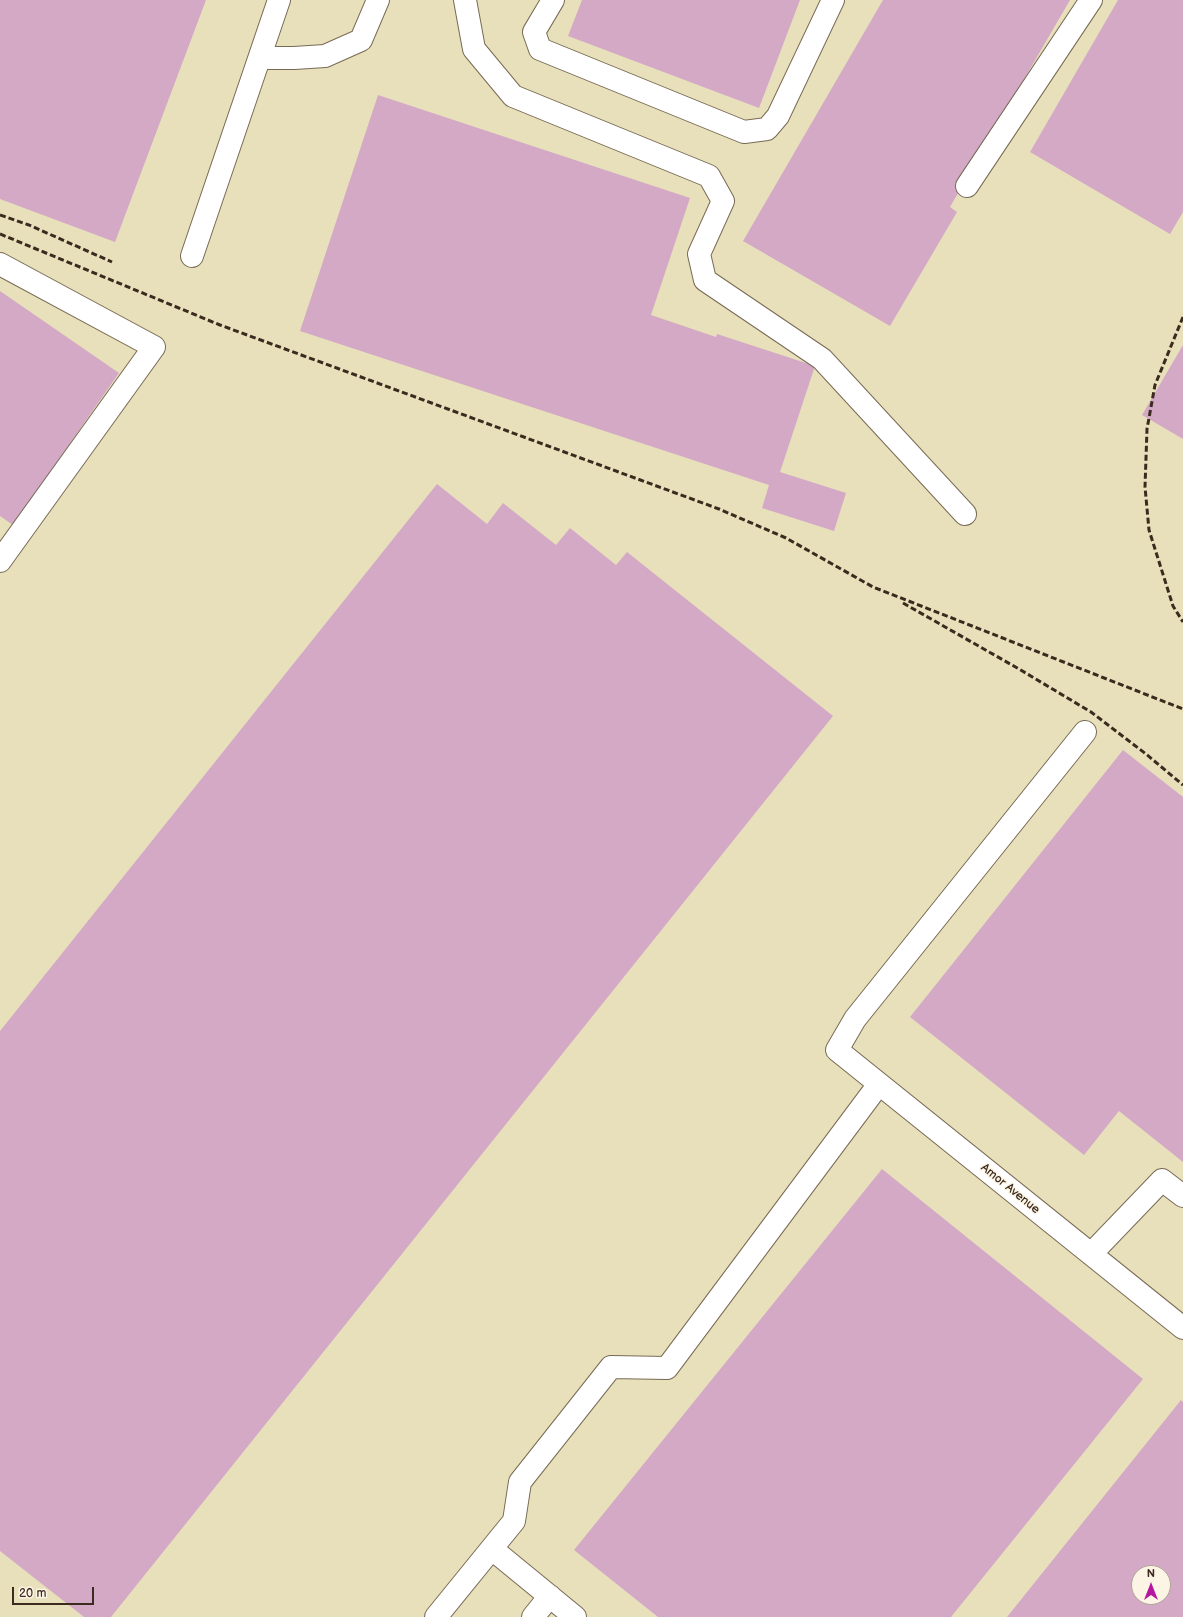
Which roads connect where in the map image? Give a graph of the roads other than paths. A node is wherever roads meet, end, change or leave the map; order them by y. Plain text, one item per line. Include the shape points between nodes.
1 (279, 0) edge
2 (378, 0) edge
3 (465, 0) edge
4 (553, 0) edge
5 (833, 0) edge
6 (1091, 0) edge
7 (260, 58) junction
8 (967, 186) dead end
9 (192, 256) dead end
10 (0, 264) edge
11 (965, 514) dead end
12 (0, 561) edge
13 (1086, 732) dead end
14 (879, 1084) junction
15 (1183, 1196) edge
16 (1091, 1254) junction
17 (1183, 1328) edge
18 (492, 1549) junction
19 (550, 1596) junction
20 (436, 1617) edge
21 (533, 1617) edge
22 (575, 1617) edge

1 - 7 street
2 - 7 street via 360,40 325,56
3 - 11 street via 474,49 513,96 708,176 723,201 699,254 705,280 822,359
4 - 5 street via 534,32 540,49 744,132 767,129 778,116
6 - 8 street
7 - 9 street
10 - 12 street via 154,347
13 - 14 street, Amor Avenue via 855,1019 837,1050
14 - 16 street, Amor Avenue
14 - 18 street via 668,1368 611,1367 520,1482 514,1522
15 - 16 street via 1162,1180
16 - 17 street, Amor Avenue
18 - 19 street
18 - 20 street
19 - 21 street
19 - 22 street

